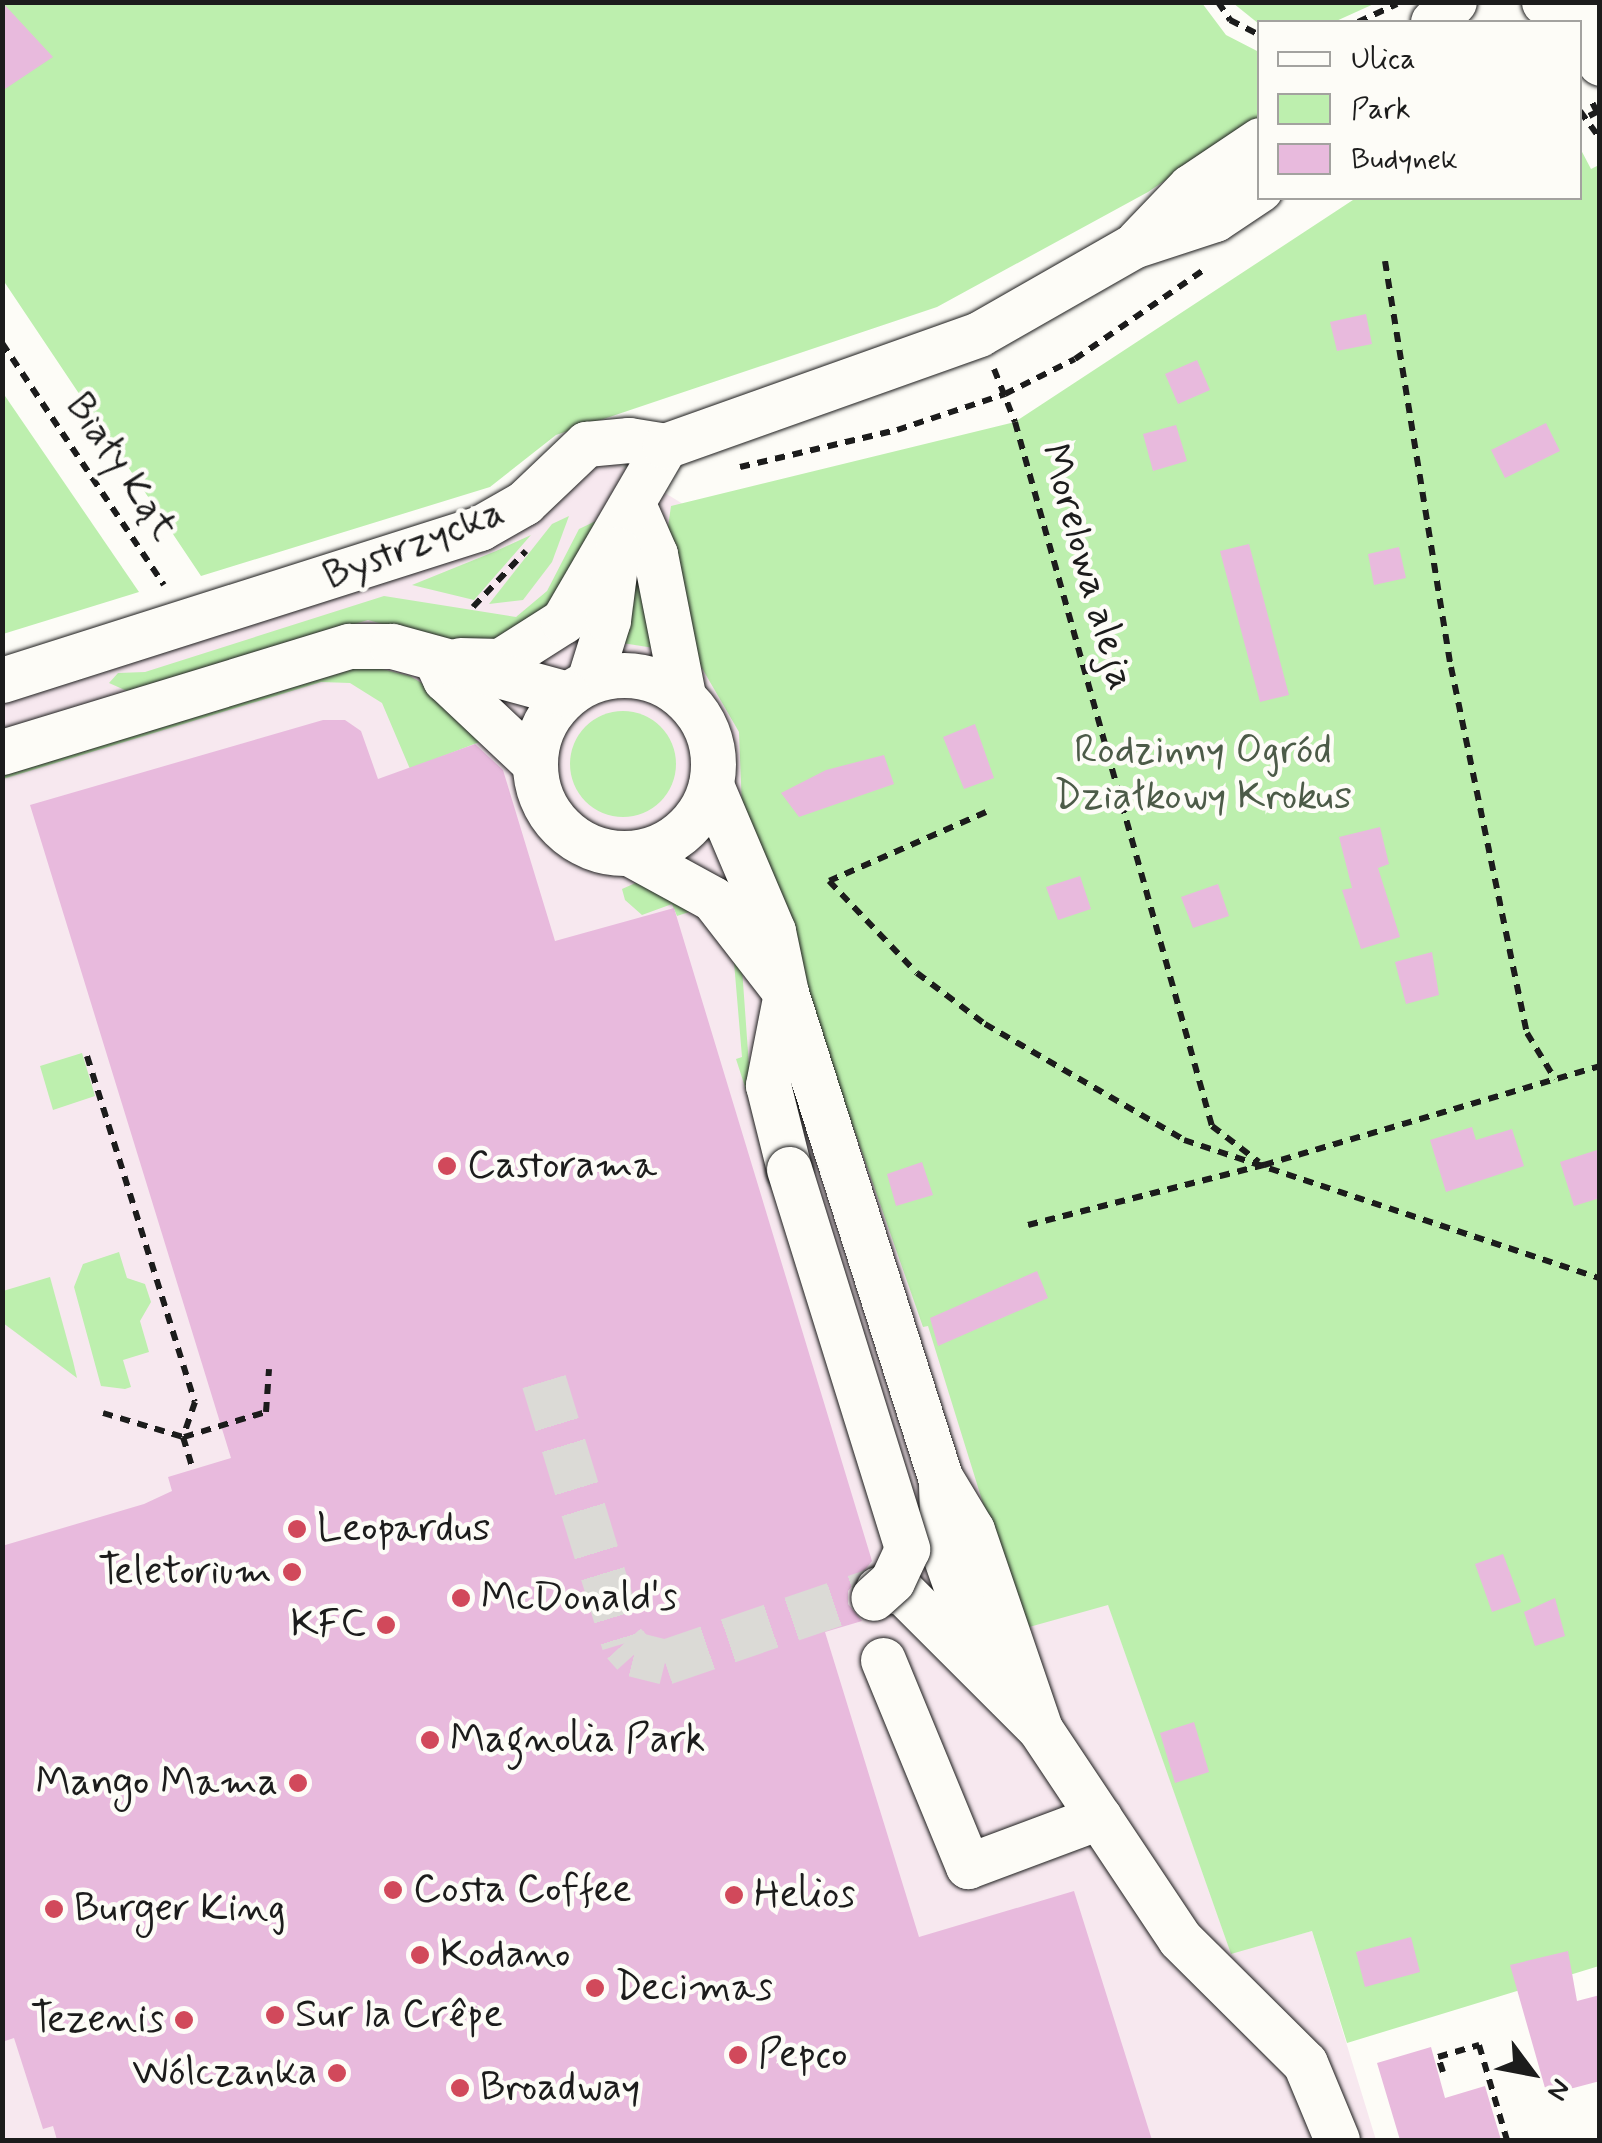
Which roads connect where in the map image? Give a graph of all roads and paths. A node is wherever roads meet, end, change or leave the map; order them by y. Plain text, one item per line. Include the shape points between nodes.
1 (1218, 2) edge
2 (1400, 2) edge
3 (1454, 2) edge
4 (1362, 20) edge
5 (1434, 20) edge
6 (1257, 34) edge
7 (1582, 42) edge
8 (1600, 63) edge
9 (1582, 114) edge
10 (1600, 140) edge
11 (1257, 142) edge
12 (1257, 192) edge
13 (1133, 246) junction
14 (1385, 261) dead end
15 (979, 334) junction
16 (2, 344) edge
17 (666, 446) junction
18 (626, 518) junction
19 (190, 624) junction
20 (437, 662) junction
21 (2, 680) edge
22 (578, 687) junction
23 (682, 696) junction
24 (2, 752) edge
25 (533, 762) junction
26 (711, 785) junction
27 (986, 812) dead end
28 (630, 854) junction
29 (786, 993) junction
30 (87, 1056) dead end
31 (1600, 1066) edge
32 (1555, 1079) junction
33 (1264, 1165) junction
34 (1028, 1225) dead end
35 (1600, 1278) edge
36 (269, 1369) dead end
37 (103, 1414) dead end
38 (183, 1438) junction
39 (937, 1466) junction
40 (193, 1470) dead end
41 (875, 1593) junction
42 (883, 1660) dead end
43 (993, 1686) junction
44 (1040, 1728) junction
45 (1100, 1817) junction
46 (1443, 2072) dead end
47 (1337, 2140) edge
48 (1507, 2140) edge

1 - 6 path via 1230,20
2 - 4 path
3 - 5 street
7 - 8 street
9 - 10 path
11 - 13 street, Bystrzycka via 1190,187
12 - 13 street, Bystrzycka via 1214,220
13 - 15 street, Bystrzycka
14 - 32 path via 1455,687 1527,1033
15 - 17 street, Bystrzycka
15 - 33 path, Morelowa aleja via 1016,422 1212,1126
16 - 19 path, Biały Kąt
17 - 18 street
17 - 19 street, Bystrzycka via 629,440 586,444 524,503 480,528
18 - 20 street via 562,621 500,661
18 - 22 street via 608,620
18 - 23 street via 655,554
19 - 21 street, Bystrzycka
20 - 22 street
20 - 24 street via 392,646 349,646
20 - 25 street via 445,680
22 - 23 street via 638,675
22 - 25 street via 537,736
23 - 26 street via 712,746
25 - 28 street via 539,792 573,839
26 - 28 street via 682,834
26 - 29 street via 773,931
27 - 33 path via 829,881 916,972 985,1024 1184,1140
28 - 29 street via 713,900
29 - 39 street
29 - 41 street, bridge via 768,1085 907,1548 892,1581
30 - 38 path via 195,1402
31 - 32 path
32 - 33 path
33 - 34 path
33 - 35 path
36 - 38 path via 266,1412
37 - 38 path
38 - 40 path
39 - 41 street via 911,1532
39 - 43 street via 943,1550
39 - 44 street via 972,1530
41 - 43 street via 903,1592
42 - 45 street via 968,1866
43 - 44 street
44 - 45 street
45 - 47 street via 1180,1938 1305,2063
46 - 48 path via 1438,2057 1479,2045

